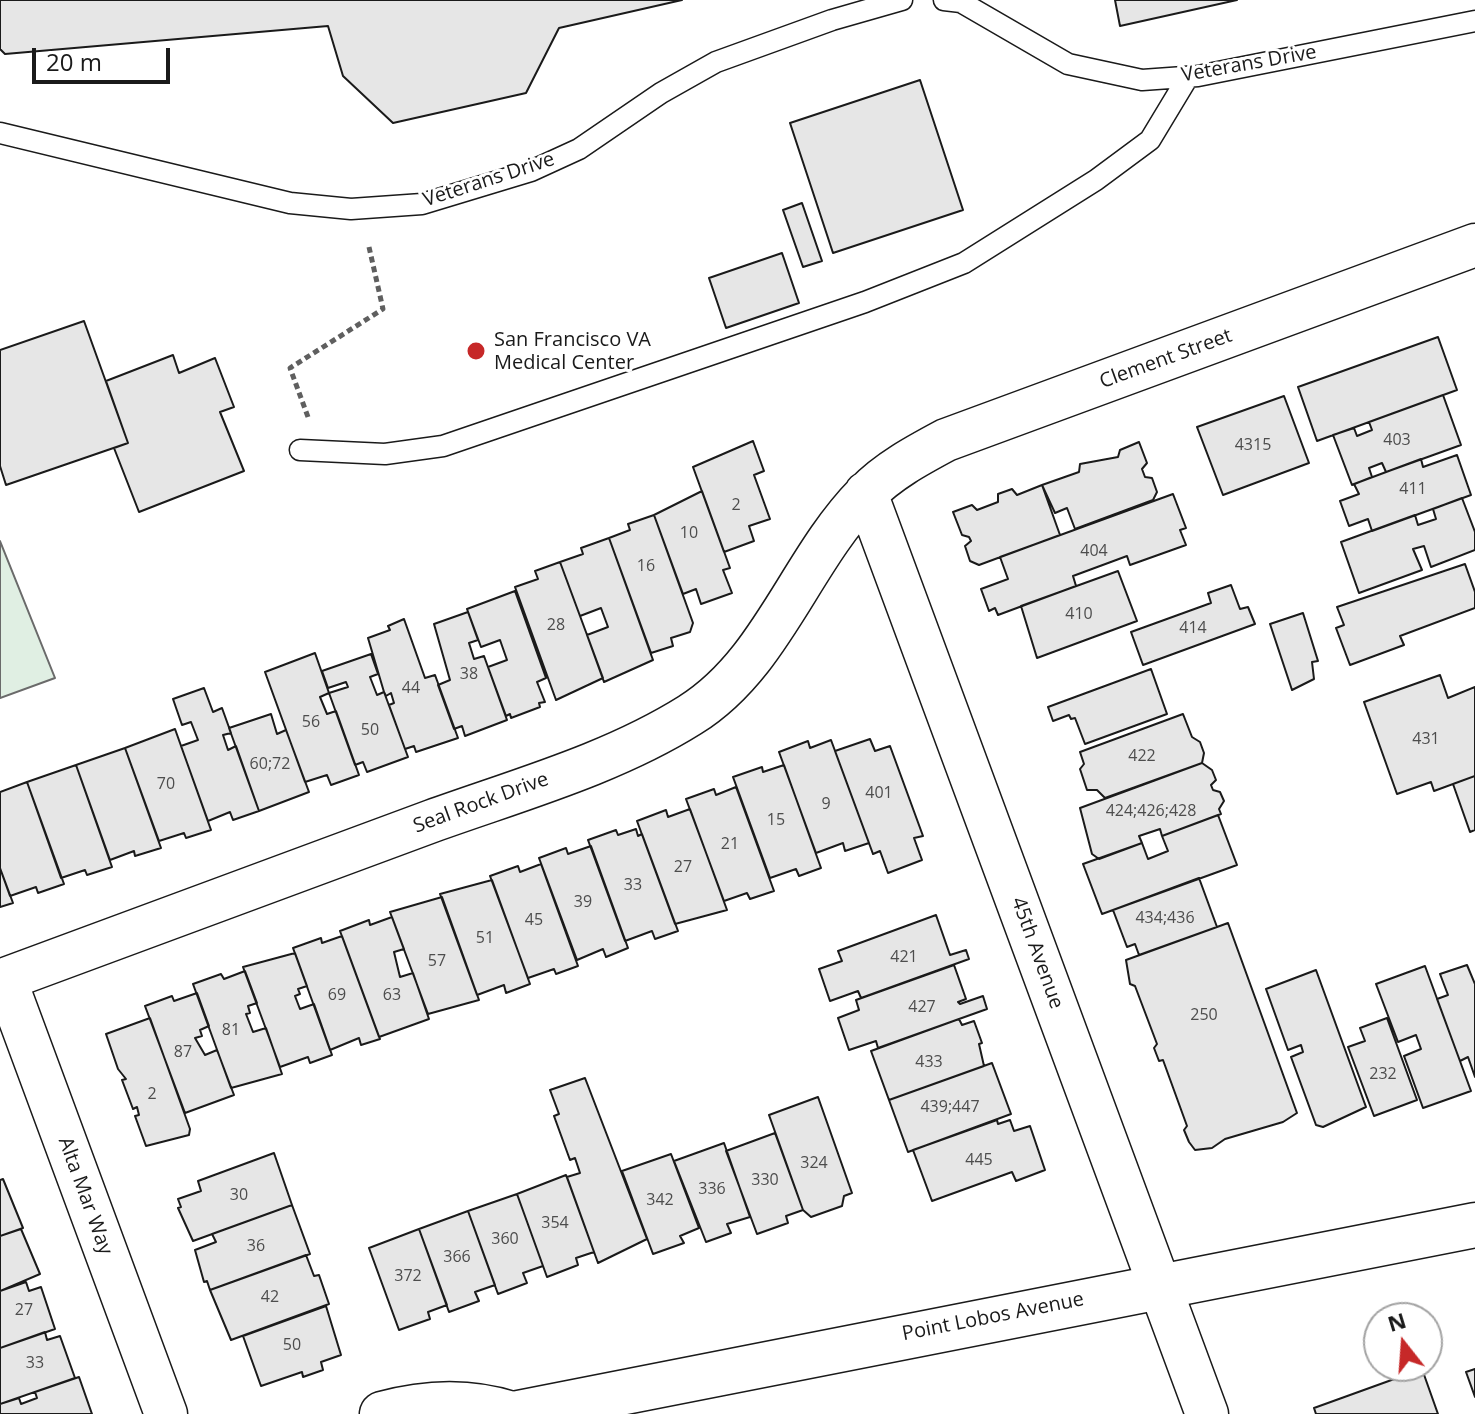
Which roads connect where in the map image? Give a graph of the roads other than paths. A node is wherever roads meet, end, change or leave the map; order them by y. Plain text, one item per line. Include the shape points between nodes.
1 (902, 0) edge
2 (944, 0) edge
3 (1475, 21) edge
4 (1188, 77) junction
5 (0, 133) edge
6 (1474, 249) edge
7 (300, 450) dead end
8 (866, 493) junction
9 (2, 980) edge
10 (1475, 1225) edge
11 (1159, 1284) junction
12 (166, 1414) edge
13 (382, 1414) edge
14 (512, 1414) edge
15 (1207, 1414) edge

1 - 5 lane, Veterans Drive via 716,62 579,149 531,171 422,204 351,209 290,203
2 - 4 lane, Veterans Drive via 961,2 1068,64 1142,80
3 - 4 lane, Veterans Drive
4 - 7 lane via 1150,140 964,263 443,446 385,454
6 - 8 street, Clement Street via 946,440
8 - 9 street, Seal Rock Drive via 821,550 754,655 692,714 655,735
8 - 11 street, 45th Avenue
9 - 12 street, Alta Mar Way
10 - 11 main road, Point Lobos Avenue
11 - 14 main road, Point Lobos Avenue
11 - 15 street, 45th Avenue
13 - 14 main road, Point Lobos Avenue via 415,1405 482,1404

